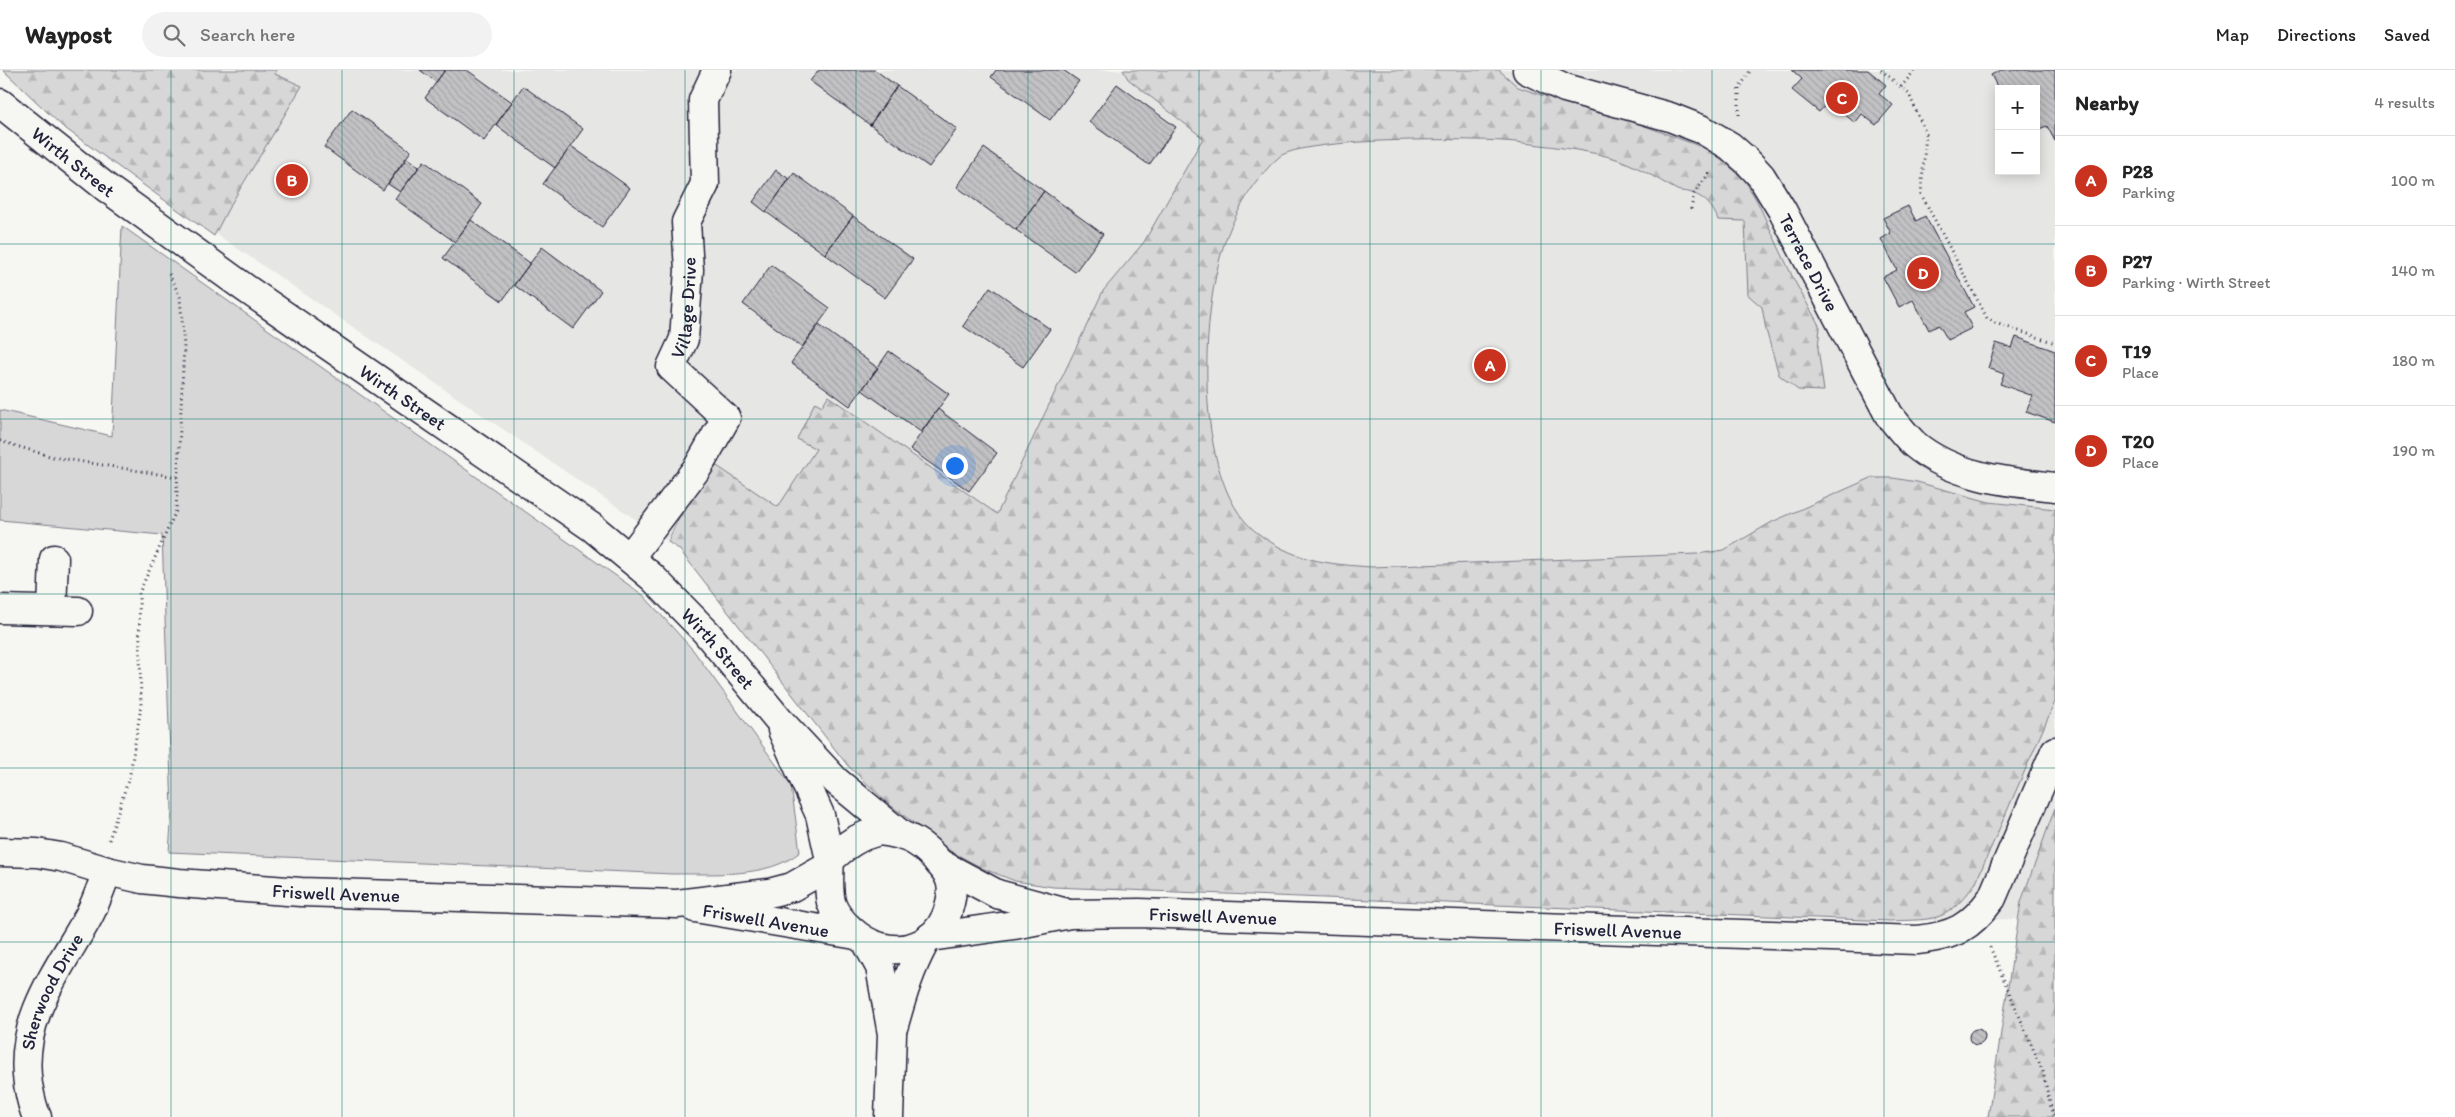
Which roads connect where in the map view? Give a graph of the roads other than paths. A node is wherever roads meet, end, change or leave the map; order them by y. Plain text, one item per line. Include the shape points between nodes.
1 (717, 70) edge
2 (1526, 70) edge
3 (0, 103) edge
4 (2055, 487) edge
5 (630, 557) junction
6 (54, 559) dead end
7 (0, 608) edge
8 (778, 719) junction
9 (2055, 751) edge
10 (899, 833) junction
11 (0, 852) edge
12 (829, 863) junction
13 (939, 863) junction
14 (103, 870) junction
15 (677, 904) junction
16 (1070, 914) junction
17 (861, 939) junction
18 (928, 939) junction
19 (892, 1034) junction
20 (37, 1117) edge
21 (889, 1117) edge

1 - 5 street, Village Drive via 703,100 706,184 686,222 689,270 684,339 671,367 726,418 698,467
2 - 4 street, Terrace Drive via 1565,88 1670,117 1703,130 1730,146 1761,176 1777,201 1889,415 1913,443 1971,473 2001,481
3 - 5 street, Wirth Street via 108,189 245,288 593,528
5 - 8 street, Wirth Street via 706,632
6 - 7 street via 65,610
8 - 10 street, Wirth Street via 836,781
8 - 12 street, Wirth Street via 820,815
9 - 16 street, Friswell Avenue via 1992,898 1978,918 1938,938 1916,940 1139,913
10 - 12 street via 880,831 861,835
10 - 13 street via 916,841
11 - 14 street, Friswell Avenue via 61,857
12 - 15 street, Friswell Avenue via 792,887
12 - 17 street via 832,904 842,922
13 - 16 street, Friswell Avenue via 997,894
13 - 18 street via 950,876 952,896 948,914
14 - 15 street, Friswell Avenue via 142,879 301,892
14 - 20 street, Sherwood Drive via 88,919 54,974 31,1024 27,1074
15 - 17 street, Friswell Avenue via 728,915 816,927
16 - 18 street, Friswell Avenue
17 - 18 street via 890,950 908,949
17 - 19 street via 880,967
18 - 19 street via 908,978
19 - 21 street

